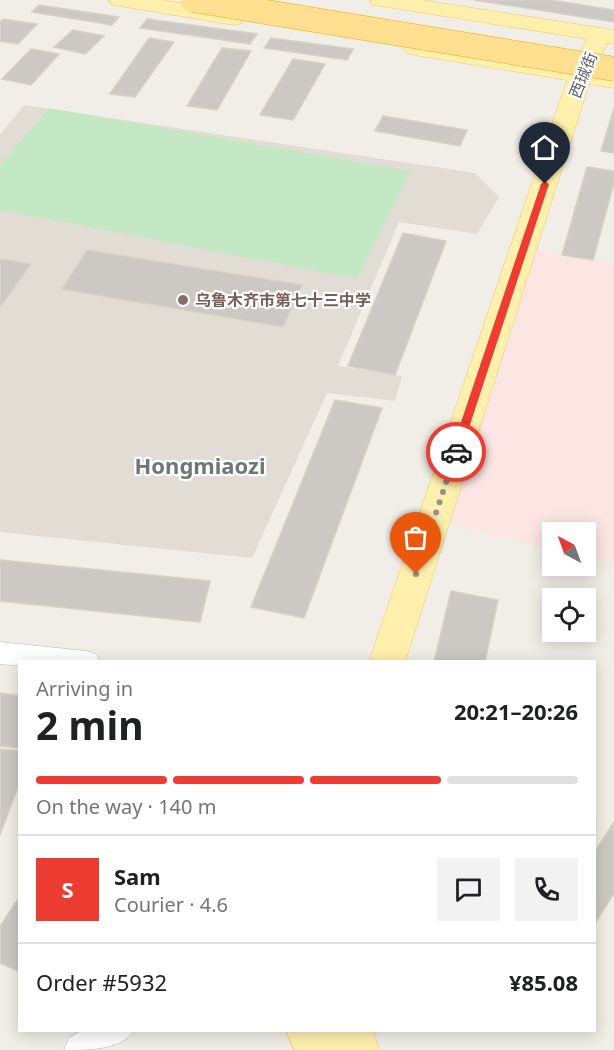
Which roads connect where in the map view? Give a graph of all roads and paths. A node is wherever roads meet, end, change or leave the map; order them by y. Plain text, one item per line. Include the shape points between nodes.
1 (120, 0) edge
2 (192, 0) edge
3 (280, 0) edge
4 (381, 0) edge
5 (607, 36) edge
6 (614, 54) edge
7 (614, 69) edge
8 (580, 76) junction
9 (614, 81) edge
10 (0, 653) edge
11 (67, 660) edge
12 (388, 660) edge
13 (113, 1032) edge
14 (309, 1032) edge
15 (352, 1032) edge
16 (81, 1050) edge
17 (316, 1050) edge
18 (357, 1050) edge

1 - 8 main road
2 - 7 highway, bridge
3 - 6 highway
4 - 5 main road
5 - 8 main road, 西珹街
8 - 9 main road
8 - 12 main road, 西珹街
10 - 11 street
13 - 16 street
14 - 17 main road
15 - 18 main road

